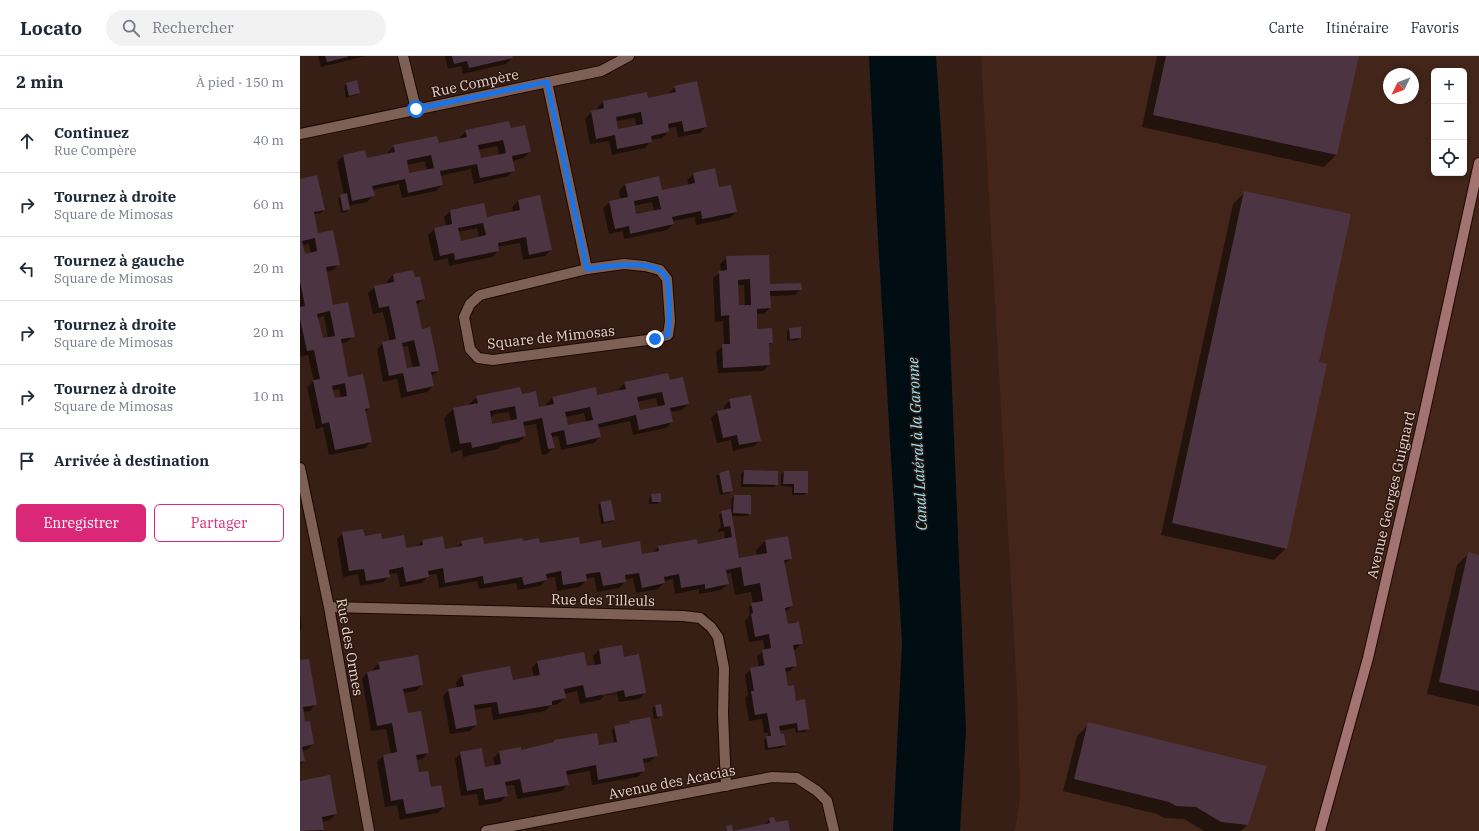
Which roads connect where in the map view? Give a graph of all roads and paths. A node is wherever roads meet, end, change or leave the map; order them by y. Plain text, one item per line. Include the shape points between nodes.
1 (403, 56) edge
2 (629, 56) edge
3 (547, 82) junction
4 (416, 109) junction
5 (300, 134) edge
6 (1479, 163) edge
7 (587, 269) junction
8 (300, 468) edge
9 (329, 607) junction
10 (726, 786) junction
11 (368, 831) edge
12 (486, 831) edge
13 (834, 831) edge
14 (1320, 831) edge

1 - 4 street
2 - 3 street, Rue Compère via 601,71
3 - 4 street, Rue Compère
3 - 7 street
4 - 5 street, Rue Compère
6 - 14 street, Avenue Georges Guignard via 1368,658
7 - 7 street, Square de Mimosas via 480,295 470,304 464,317 470,350 478,358 492,360 655,339 668,335 670,321 667,279 660,270 624,264
8 - 9 street, Rue des Ormes
9 - 10 street, Rue des Tilleuls via 700,618 711,626 718,636 724,668
9 - 11 street, Rue des Ormes
10 - 12 street, Avenue des Acacias
10 - 13 street, Avenue des Acacias via 772,778 797,778 818,791 827,801

